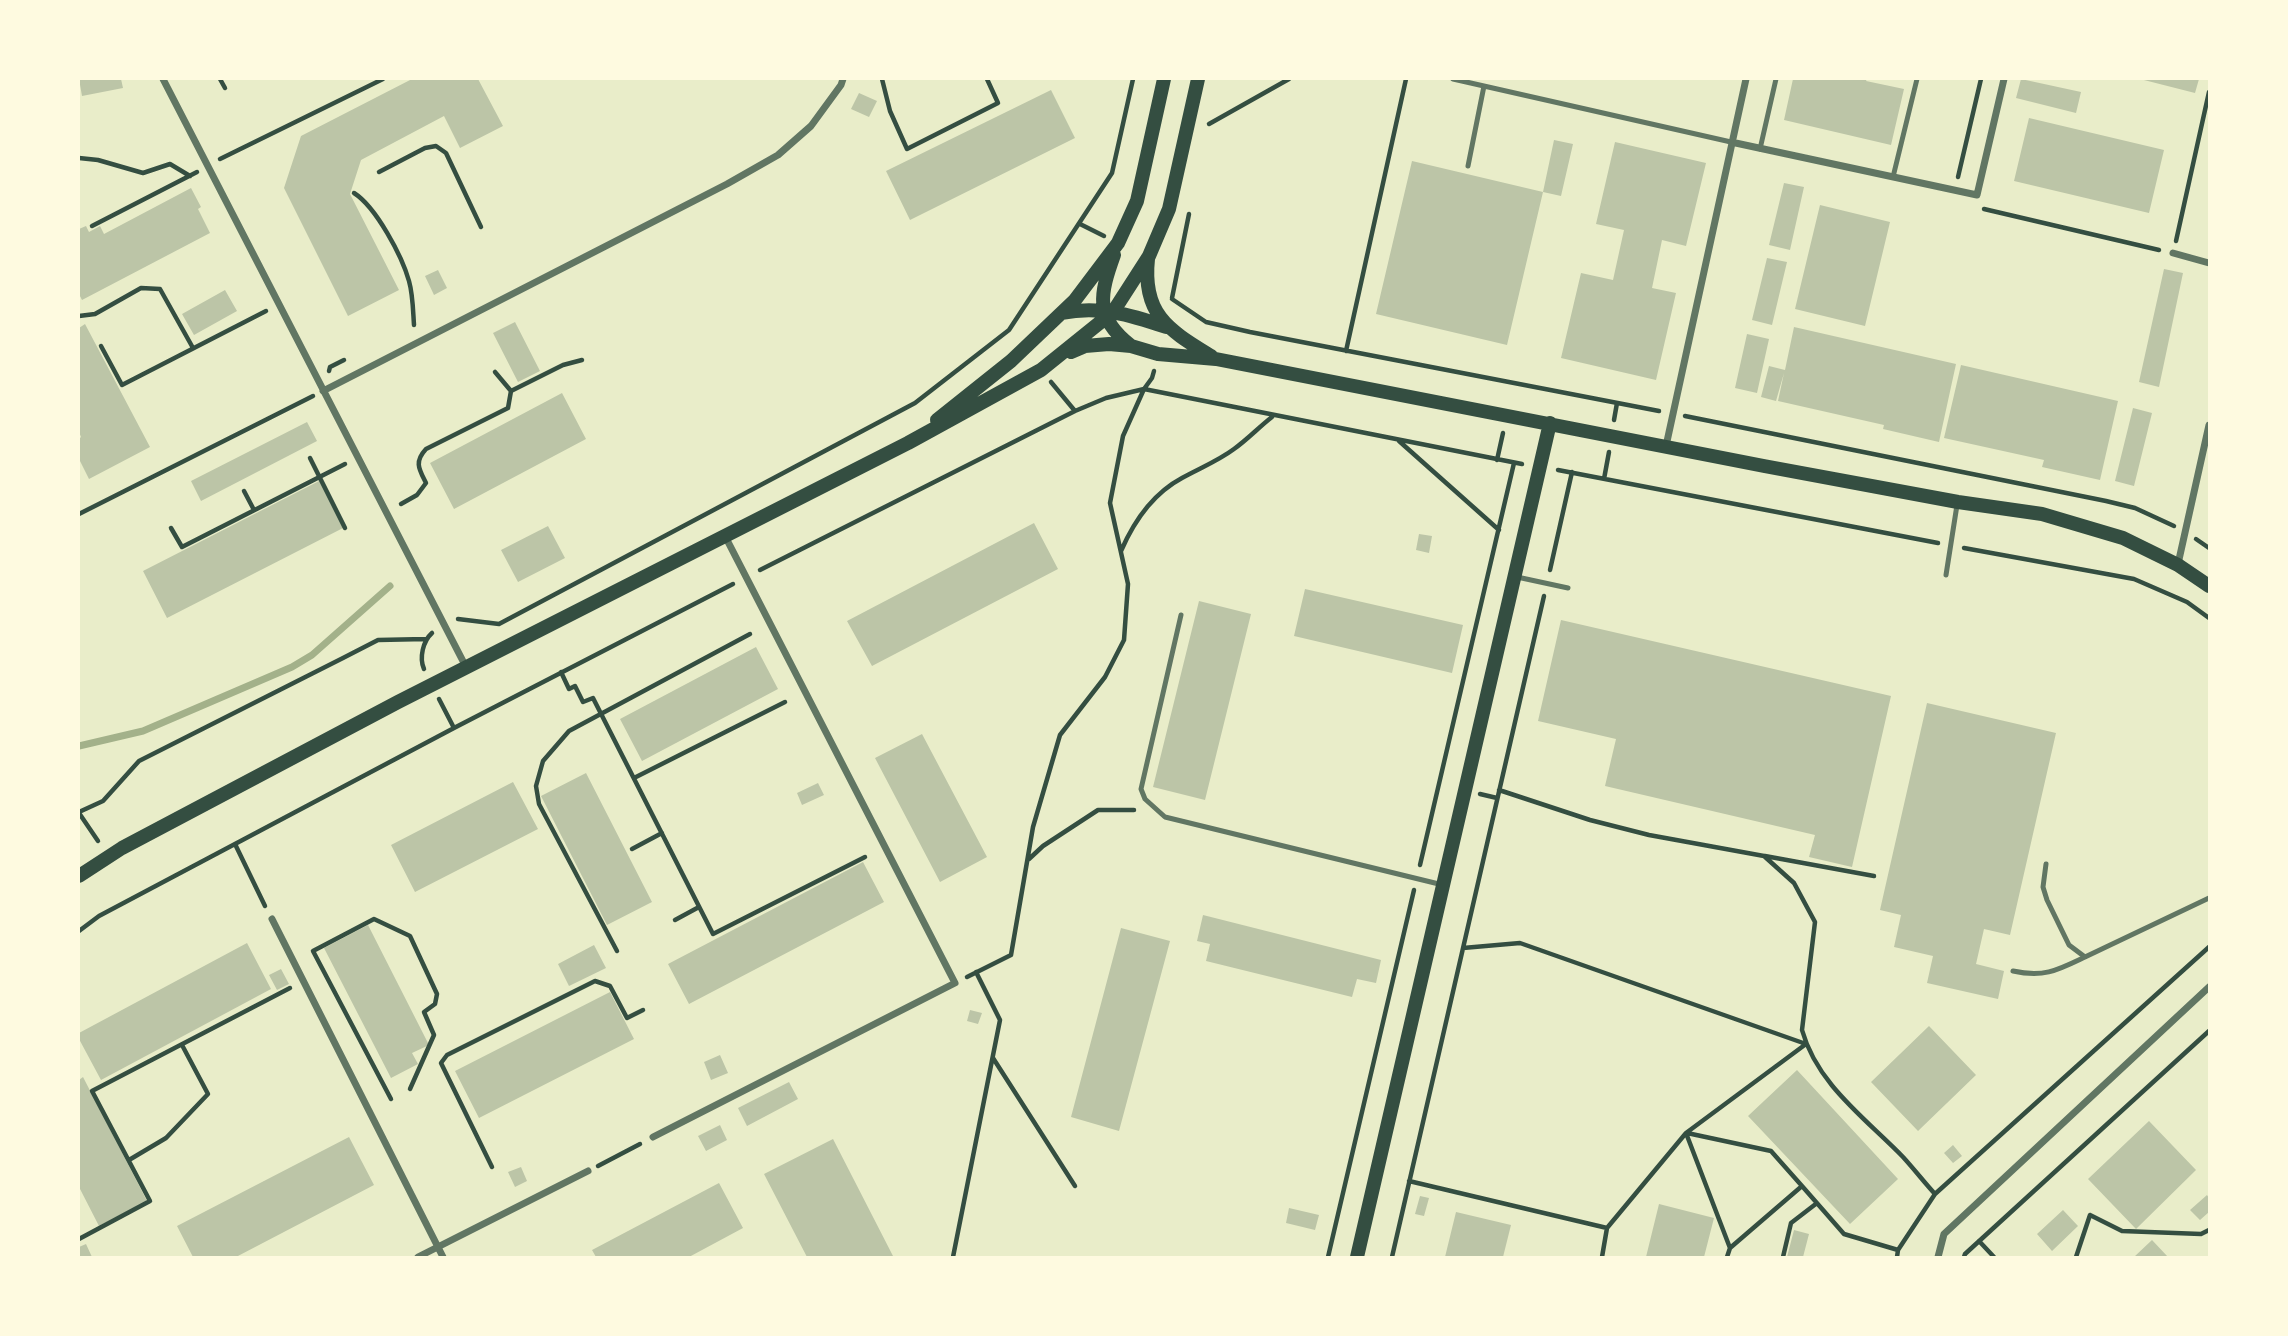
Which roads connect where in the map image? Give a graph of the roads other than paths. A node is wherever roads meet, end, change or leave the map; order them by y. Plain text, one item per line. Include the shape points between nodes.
1 (163, 79) edge
2 (843, 79) edge
3 (1164, 79) edge
4 (1198, 79) edge
5 (1453, 79) edge
6 (1746, 79) edge
7 (1776, 79) edge
8 (1917, 79) edge
9 (2004, 79) edge
10 (1484, 86) junction
11 (1731, 142) junction
12 (1760, 149) junction
13 (1468, 166) dead end
14 (1893, 177) junction
15 (1118, 243) junction
16 (2173, 253) road end
17 (1149, 256) junction
18 (2209, 263) edge
19 (1061, 313) junction
20 (1107, 314) junction
21 (1167, 327) junction
22 (1131, 346) junction
23 (1059, 357) junction
24 (1216, 359) junction
25 (323, 391) junction
26 (1550, 422) junction
27 (2209, 425) edge
28 (908, 443) junction
29 (1666, 446) junction
30 (1958, 502) junction
31 (724, 536) junction
32 (2178, 565) junction
33 (1946, 575) dead end
34 (1514, 576) junction
35 (2209, 586) edge
36 (1568, 588) dead end
37 (1181, 615) dead end
38 (466, 667) junction
39 (2046, 864) dead end
40 (79, 876) edge
41 (1443, 885) junction
42 (2209, 898) edge
43 (272, 919) road end
44 (2085, 957) junction
45 (2013, 971) dead end
46 (2208, 991) edge
47 (653, 1137) road end
48 (588, 1171) road end
49 (438, 1247) junction
50 (418, 1257) edge
51 (443, 1257) edge
52 (1357, 1257) edge
53 (1938, 1257) edge

1 - 25 street
2 - 25 street via 810,126 778,155
3 - 15 main road via 1137,201
4 - 17 main road via 1169,209
5 - 10 lane
6 - 11 street
7 - 12 lane
8 - 14 lane
9 - 14 street via 1976,195
10 - 11 lane
10 - 13 lane
11 - 12 street
11 - 29 street
12 - 14 street
15 - 19 main road
15 - 20 main road via 1107,275
16 - 18 street
17 - 20 main road
17 - 21 main road via 1149,299
19 - 20 main road
19 - 28 main road via 1011,361
20 - 21 main road
20 - 22 main road via 1114,333
20 - 23 main road
21 - 24 main road
22 - 23 main road via 1085,346
22 - 24 main road via 1158,354
23 - 28 main road via 1027,380
24 - 26 main road
25 - 38 street
26 - 29 main road
26 - 34 main road
27 - 32 street
28 - 31 main road
29 - 30 main road
30 - 32 main road via 2042,514 2123,538
30 - 33 lane
31 - 38 main road
31 - 47 street via 955,983
32 - 35 main road
34 - 36 lane
34 - 41 main road
37 - 41 lane via 1141,789 1145,799 1165,817
38 - 40 main road via 122,848
39 - 44 lane via 2043,887 2047,900 2069,945
41 - 52 main road
42 - 44 lane
43 - 49 street
44 - 45 lane via 2051,973
46 - 53 street via 1944,1234
48 - 49 street
49 - 50 street
49 - 51 street

